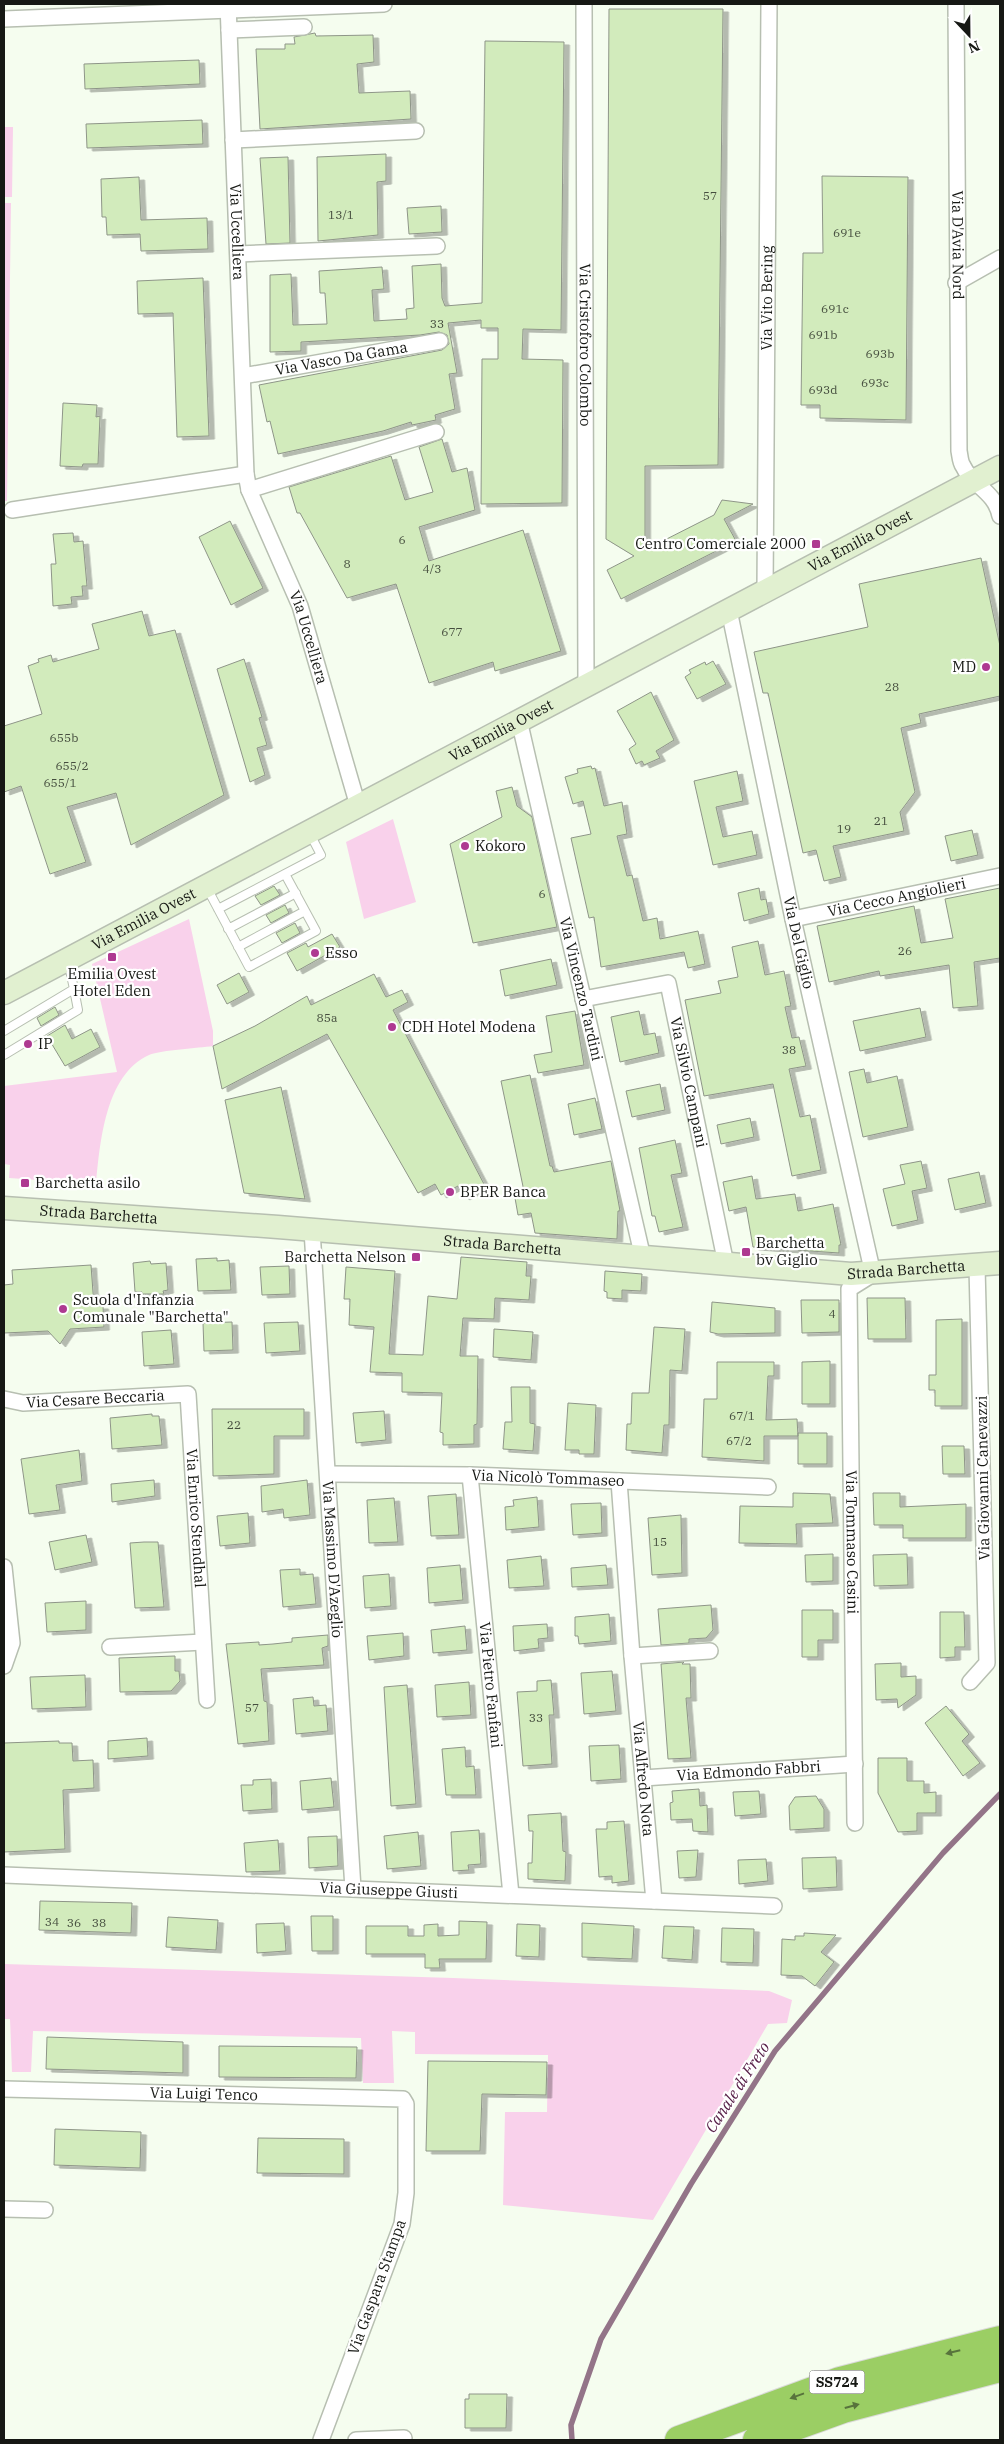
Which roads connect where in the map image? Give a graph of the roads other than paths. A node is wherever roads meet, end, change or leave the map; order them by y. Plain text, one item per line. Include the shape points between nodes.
1 (384, 4) edge
2 (584, 4) edge
3 (769, 4) edge
4 (956, 4) edge
5 (228, 7) edge
6 (4, 19) edge
7 (304, 27) dead end
8 (229, 30) junction
9 (416, 131) dead end
10 (233, 140) junction
11 (437, 246) dead end
12 (238, 254) junction
13 (1000, 258) edge
14 (956, 283) junction
15 (440, 340) dead end
16 (243, 376) junction
17 (436, 432) dead end
18 (1000, 467) edge
19 (246, 474) junction
20 (975, 480) junction
21 (249, 490) junction
22 (12, 510) dead end
23 (1000, 516) edge
24 (765, 592) junction
25 (729, 610) junction
26 (586, 686) junction
27 (519, 720) junction
28 (358, 806) junction
29 (309, 832) junction
30 (285, 874) junction
31 (1000, 876) edge
32 (206, 887) junction
33 (296, 893) junction
34 (218, 909) junction
35 (306, 911) junction
36 (793, 919) junction
37 (228, 929) junction
38 (238, 947) junction
39 (68, 959) junction
40 (74, 989) junction
41 (4, 993) edge
42 (583, 999) junction
43 (4, 1031) edge
44 (4, 1055) edge
45 (4, 1208) edge
46 (312, 1230) junction
47 (643, 1258) junction
48 (726, 1264) junction
49 (1000, 1264) edge
50 (977, 1267) junction
51 (873, 1274) junction
52 (188, 1394) joint
53 (4, 1399) edge
54 (328, 1474) junction
55 (470, 1475) junction
56 (619, 1481) junction
57 (768, 1487) dead end
58 (4, 1567) edge
59 (203, 1642) junction
60 (110, 1647) dead end
61 (710, 1650) dead end
62 (632, 1656) junction
63 (4, 1666) edge
64 (970, 1682) dead end
65 (207, 1700) dead end
66 (855, 1764) junction
67 (643, 1778) junction
68 (855, 1823) dead end
69 (4, 1875) edge
70 (353, 1889) junction
71 (511, 1895) junction
72 (654, 1901) junction
73 (774, 1906) dead end
74 (4, 2089) edge
75 (403, 2099) joint
76 (4, 2209) edge
77 (45, 2210) dead end
78 (1000, 2340) edge
79 (1000, 2368) edge
80 (1000, 2376) edge
81 (961, 2377) junction
82 (404, 2438) dead end
83 (321, 2440) edge
84 (356, 2440) edge
85 (679, 2440) edge
86 (757, 2440) edge

1 - 5 street
2 - 26 street, Via Cristoforo Colombo
3 - 24 street, Via Vito Bering
4 - 14 street, Via D'Avia Nord
5 - 6 street
5 - 8 street, Via Uccelliera
7 - 8 street
8 - 10 street, Via Uccelliera
9 - 10 street
10 - 12 street, Via Uccelliera
11 - 12 street
12 - 16 street, Via Uccelliera
13 - 14 street
14 - 20 street, Via D'Avia Nord via 959,450 963,467
15 - 16 street, Via Vasco Da Gama
16 - 19 street, Via Uccelliera
17 - 21 street
18 - 20 main road, Via Emilia Ovest
19 - 21 street, Via Uccelliera
19 - 22 street
20 - 23 street, Via D'Avia Nord via 998,506
20 - 24 main road, Via Emilia Ovest
21 - 28 street, Via Uccelliera via 300,606
24 - 25 main road, Via Emilia Ovest
25 - 26 main road, Via Emilia Ovest
25 - 36 street, Via Del Giglio
26 - 27 main road, Via Emilia Ovest
27 - 28 main road, Via Emilia Ovest
27 - 42 street, Via Vincenzo Tardini
28 - 29 main road, Via Emilia Ovest
29 - 30 lane via 321,855
29 - 32 main road, Via Emilia Ovest
30 - 33 lane
30 - 34 lane
31 - 36 street, Via Cecco Angiolieri
32 - 34 lane
32 - 39 main road, Via Emilia Ovest
33 - 35 lane
33 - 37 lane
34 - 37 lane
35 - 38 lane
35 - 38 lane via 316,931 248,967
36 - 51 street, Via Del Giglio
37 - 38 lane
39 - 40 lane
39 - 41 main road, Via Emilia Ovest
40 - 43 lane
40 - 44 lane via 78,1010
42 - 47 street, Via Vincenzo Tardini
42 - 48 street, Via Silvio Campani via 668,983
45 - 46 main road, Strada Barchetta
46 - 47 main road, Strada Barchetta
46 - 54 street, Via Massimo D'Azeglio
47 - 48 main road, Strada Barchetta
48 - 51 main road, Strada Barchetta
49 - 50 main road, Strada Barchetta
50 - 51 main road, Strada Barchetta
50 - 64 street, Via Giovanni Canevazzi via 987,1663
51 - 66 street, Via Tommaso Casini via 849,1289
52 - 53 street, Via Cesare Beccaria via 23,1403
52 - 59 street, Via Enrico Stendhal
54 - 55 street, Via Nicolò Tommaseo
54 - 70 street, Via Massimo D'Azeglio
55 - 56 street, Via Nicolò Tommaseo
55 - 71 street, Via Pietro Fanfani
56 - 57 street, Via Nicolò Tommaseo
56 - 62 street, Via Alfredo Nota
58 - 63 street via 12,1643
59 - 60 street
59 - 65 street, Via Enrico Stendhal
61 - 62 street
62 - 67 street, Via Alfredo Nota
66 - 67 street, Via Edmondo Fabbri
66 - 68 street, Via Tommaso Casini
67 - 72 street, Via Alfredo Nota
69 - 70 street, Via Giuseppe Giusti
70 - 71 street, Via Giuseppe Giusti
71 - 72 street, Via Giuseppe Giusti
72 - 73 street, Via Giuseppe Giusti
74 - 75 street, Via Luigi Tenco
75 - 83 street, Via Gaspara Stampa via 406,2104 406,2193 402,2224
76 - 77 street
78 -> 85 highway, SS724 via 840,2381
79 - 81 highway, SS724
80 - 81 highway
86 -> 81 highway, SS724 via 843,2409
82 - 84 street

